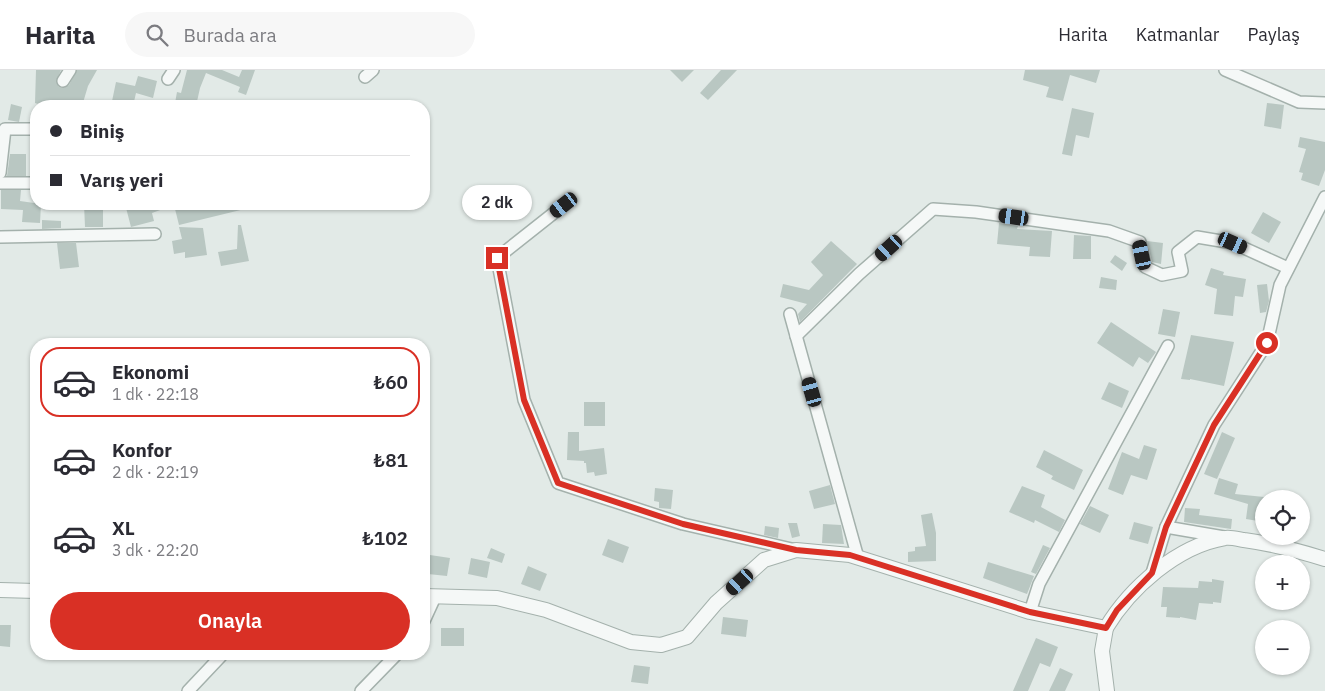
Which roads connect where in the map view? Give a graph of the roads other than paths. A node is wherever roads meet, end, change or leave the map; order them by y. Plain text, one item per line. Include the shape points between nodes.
1 (70, 70) edge
2 (1225, 70) edge
3 (63, 81) dead end
4 (1325, 104) edge
5 (30, 129) edge
6 (0, 173) edge
7 (0, 183) edge
8 (30, 183) edge
9 (1325, 197) edge
10 (564, 205) dead end
11 (155, 234) dead end
12 (0, 237) edge
13 (1288, 268) junction
14 (790, 314) dead end
15 (796, 336) junction
16 (1168, 346) dead end
17 (1166, 527) junction
18 (1226, 537) junction
19 (796, 550) junction
20 (858, 558) junction
21 (1325, 559) edge
22 (1152, 573) junction
23 (0, 590) edge
24 (30, 591) edge
25 (430, 597) edge
26 (1030, 612) junction
27 (1106, 628) junction
28 (217, 660) edge
29 (391, 660) edge
30 (188, 691) edge
31 (361, 691) edge
32 (1107, 691) edge

1 - 3 street
2 - 4 street via 1299,102
5 - 6 street via 5,129
7 - 8 street
9 - 13 street
10 - 19 street via 497,258 524,400 558,483 683,524
11 - 12 street
13 - 15 street via 1233,243 1197,237 1178,252 1182,271 1162,276 1145,267 1140,242 1109,231 932,209
13 - 17 street via 1280,285 1267,343 1214,425
14 - 15 street
15 - 20 street
16 - 26 street via 1039,584
17 - 18 street
17 - 22 street
18 - 21 street via 1279,545
18 - 22 street via 1193,548
19 - 20 street
19 - 25 street via 764,560 716,603 687,637 661,645 632,642 546,610 496,598
20 - 26 street
22 - 27 street via 1117,610
23 - 24 street
26 - 27 street
27 - 32 street via 1102,650
28 - 30 street
29 - 31 street

